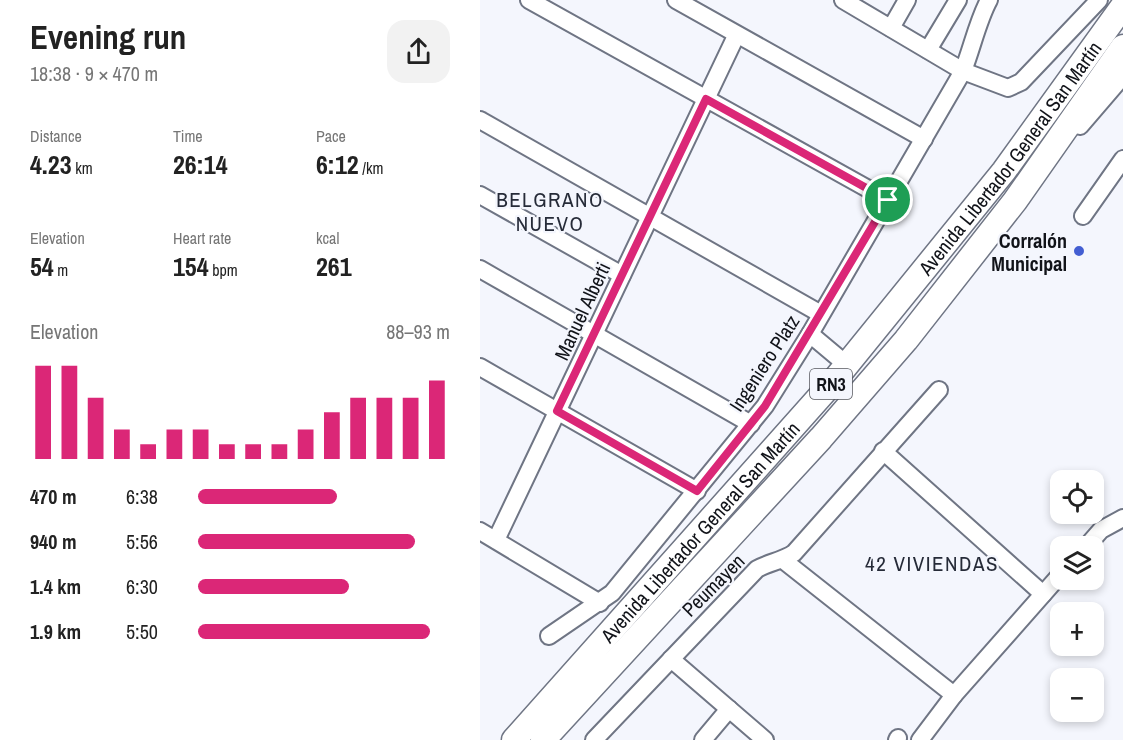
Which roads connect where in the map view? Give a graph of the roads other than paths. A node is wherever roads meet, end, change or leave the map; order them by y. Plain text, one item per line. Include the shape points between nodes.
1 (529, 0) edge
2 (676, 0) edge
3 (843, 0) edge
4 (907, 0) edge
5 (958, 0) edge
6 (989, 0) edge
7 (1099, 0) edge
8 (1123, 6) edge
9 (891, 28) junction
10 (736, 36) junction
11 (1123, 47) edge
12 (928, 50) junction
13 (963, 71) junction
14 (1123, 76) edge
15 (706, 99) junction
16 (480, 120) edge
17 (924, 139) junction
18 (1123, 159) edge
19 (480, 195) edge
20 (888, 200) junction
21 (1015, 201) junction
22 (1083, 216) dead end
23 (650, 217) junction
24 (480, 269) edge
25 (622, 275) junction
26 (821, 314) junction
27 (594, 334) junction
28 (810, 334) junction
29 (847, 365) junction
30 (480, 367) edge
31 (939, 390) dead end
32 (557, 411) junction
33 (751, 424) junction
34 (883, 451) junction
35 (697, 491) junction
36 (1123, 518) edge
37 (480, 531) edge
38 (1096, 536) edge
39 (488, 541) edge
40 (783, 560) junction
41 (1050, 586) edge
42 (1043, 594) junction
43 (600, 603) junction
44 (549, 636) dead end
45 (671, 658) junction
46 (954, 695) junction
47 (729, 709) junction
48 (514, 740) edge
49 (543, 740) edge
50 (594, 740) edge
51 (703, 740) edge
52 (765, 740) edge
53 (920, 740) edge

1 - 15 street
2 - 10 street
3 - 9 street
4 - 9 street
5 - 12 street
6 - 13 street, Ingeniero Platz via 979,17 980,27
7 - 13 street via 1014,87 993,84
8 - 29 highway, Avenida Libertador General San Martín / RN3 via 1005,171
9 - 12 street
10 - 15 street, Manuel Alberti
10 - 17 street
11 - 21 highway, Avenida Libertador General San Martín / RN3
12 - 13 street
13 - 17 street, Ingeniero Platz
14 - 21 street
15 - 20 street
15 - 23 street, Manuel Alberti
16 - 23 street
17 - 20 street, Ingeniero Platz
18 - 22 street
19 - 25 street
20 - 26 street, Ingeniero Platz
21 - 49 highway, Avenida Libertador General San Martín / RN3 via 863,392
23 - 25 street, Manuel Alberti
23 - 26 street
24 - 27 street
25 - 27 street, Manuel Alberti
26 - 28 street, Ingeniero Platz
27 - 32 street, Manuel Alberti
27 - 33 street
28 - 29 street
28 - 33 street, Ingeniero Platz
29 - 48 highway, Avenida Libertador General San Martín / RN3
30 - 32 street
31 - 34 street, Peumayen
32 - 35 street
32 - 39 street, Manuel Alberti
33 - 35 street, Ingeniero Platz
34 - 40 street, Peumayen via 794,553
34 - 42 street
35 - 43 street, Ingeniero Platz
36 - 38 street
37 - 39 street
39 - 43 street
40 - 45 street, Peumayen via 757,569
40 - 46 street
41 - 42 street
42 - 46 street
43 - 44 street, Ingeniero Platz
45 - 47 street
45 - 50 street, Peumayen
46 - 53 street
47 - 51 street
47 - 52 street

